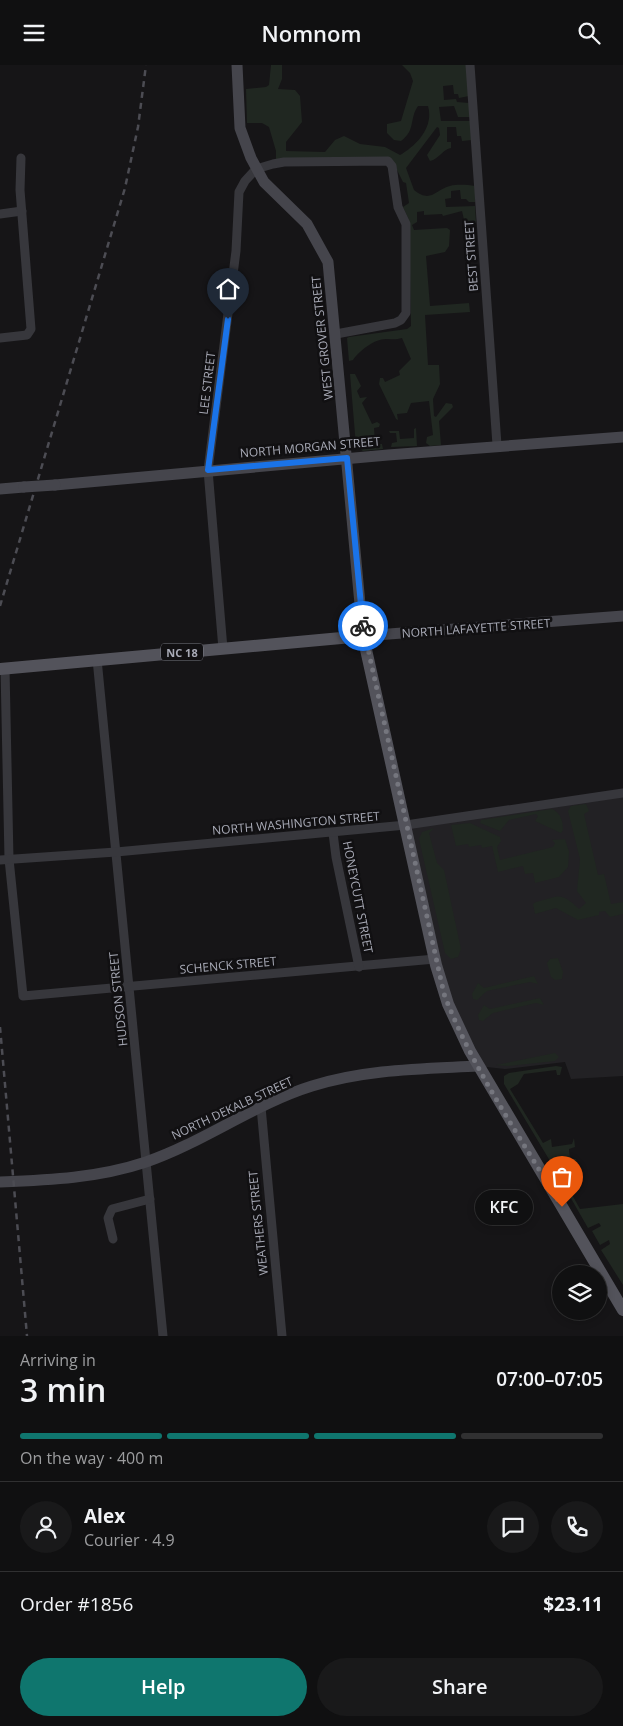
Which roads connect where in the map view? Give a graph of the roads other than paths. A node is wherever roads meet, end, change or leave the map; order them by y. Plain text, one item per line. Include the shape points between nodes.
1 (237, 65) edge
2 (470, 65) edge
3 (21, 158) dead end
4 (256, 169) junction
5 (22, 211) junction
6 (0, 213) edge
7 (336, 333) junction
8 (0, 338) edge
9 (623, 437) edge
10 (496, 445) junction
11 (347, 458) junction
12 (208, 470) junction
13 (0, 489) edge
14 (623, 616) edge
15 (363, 636) junction
16 (223, 649) junction
17 (97, 659) junction
18 (2, 669) edge
19 (623, 793) edge
20 (406, 825) junction
21 (333, 833) junction
22 (116, 852) junction
23 (4, 860) edge
24 (435, 959) junction
25 (359, 967) junction
26 (130, 987) junction
27 (478, 1066) junction
28 (260, 1107) junction
29 (147, 1161) junction
30 (0, 1182) edge
31 (150, 1199) junction
32 (113, 1239) dead end
33 (622, 1305) edge
34 (164, 1336) edge
35 (282, 1336) edge

1 - 4 street, WEST GROVER STREET via 240,128
2 - 10 street, BEST STREET
3 - 5 street
4 - 7 street, WEST GROVER STREET via 270,189 307,224 324,252 331,278
4 - 7 street via 284,161 388,161 392,166 398,207 406,224 406,313 394,323
4 - 12 street, LEE STREET via 239,192 236,251
5 - 6 street
5 - 8 street via 31,329 27,335
7 - 11 street, WEST GROVER STREET
9 - 10 street, NORTH MORGAN STREET
10 - 11 street, NORTH MORGAN STREET
11 - 12 street, NORTH MORGAN STREET
11 - 15 street, WEST GROVER STREET
12 - 13 street, NORTH MORGAN STREET, bridge
12 - 16 street, LEE STREET
14 - 15 street, NORTH LAFAYETTE STREET
15 - 16 main road, NORTH LAFAYETTE STREET / NC 18
15 - 20 main road
16 - 17 main road, NORTH LAFAYETTE STREET / NC 18
17 - 18 main road, NORTH LAFAYETTE STREET / NC 18
17 - 22 street, HUDSON STREET
18 - 23 street
19 - 20 street, NORTH WASHINGTON STREET
20 - 21 street, NORTH WASHINGTON STREET
20 - 24 main road
21 - 22 street, NORTH WASHINGTON STREET
21 - 25 street, HONEYCUTT STREET via 344,903
22 - 23 street, NORTH WASHINGTON STREET
22 - 26 street, HUDSON STREET
23 - 26 street, SCHENCK STREET via 23,996
24 - 25 street, SCHENCK STREET
24 - 27 main road via 456,1024
25 - 26 street, SCHENCK STREET
26 - 29 street, HUDSON STREET
27 - 28 street, NORTH DEKALB STREET via 401,1070 341,1078
27 - 33 main road
28 - 29 street, NORTH DEKALB STREET
28 - 35 street, WEATHERS STREET
29 - 30 street, NORTH DEKALB STREET via 82,1178
29 - 31 street, HUDSON STREET
31 - 32 street via 112,1209 108,1218
31 - 34 street, HUDSON STREET

